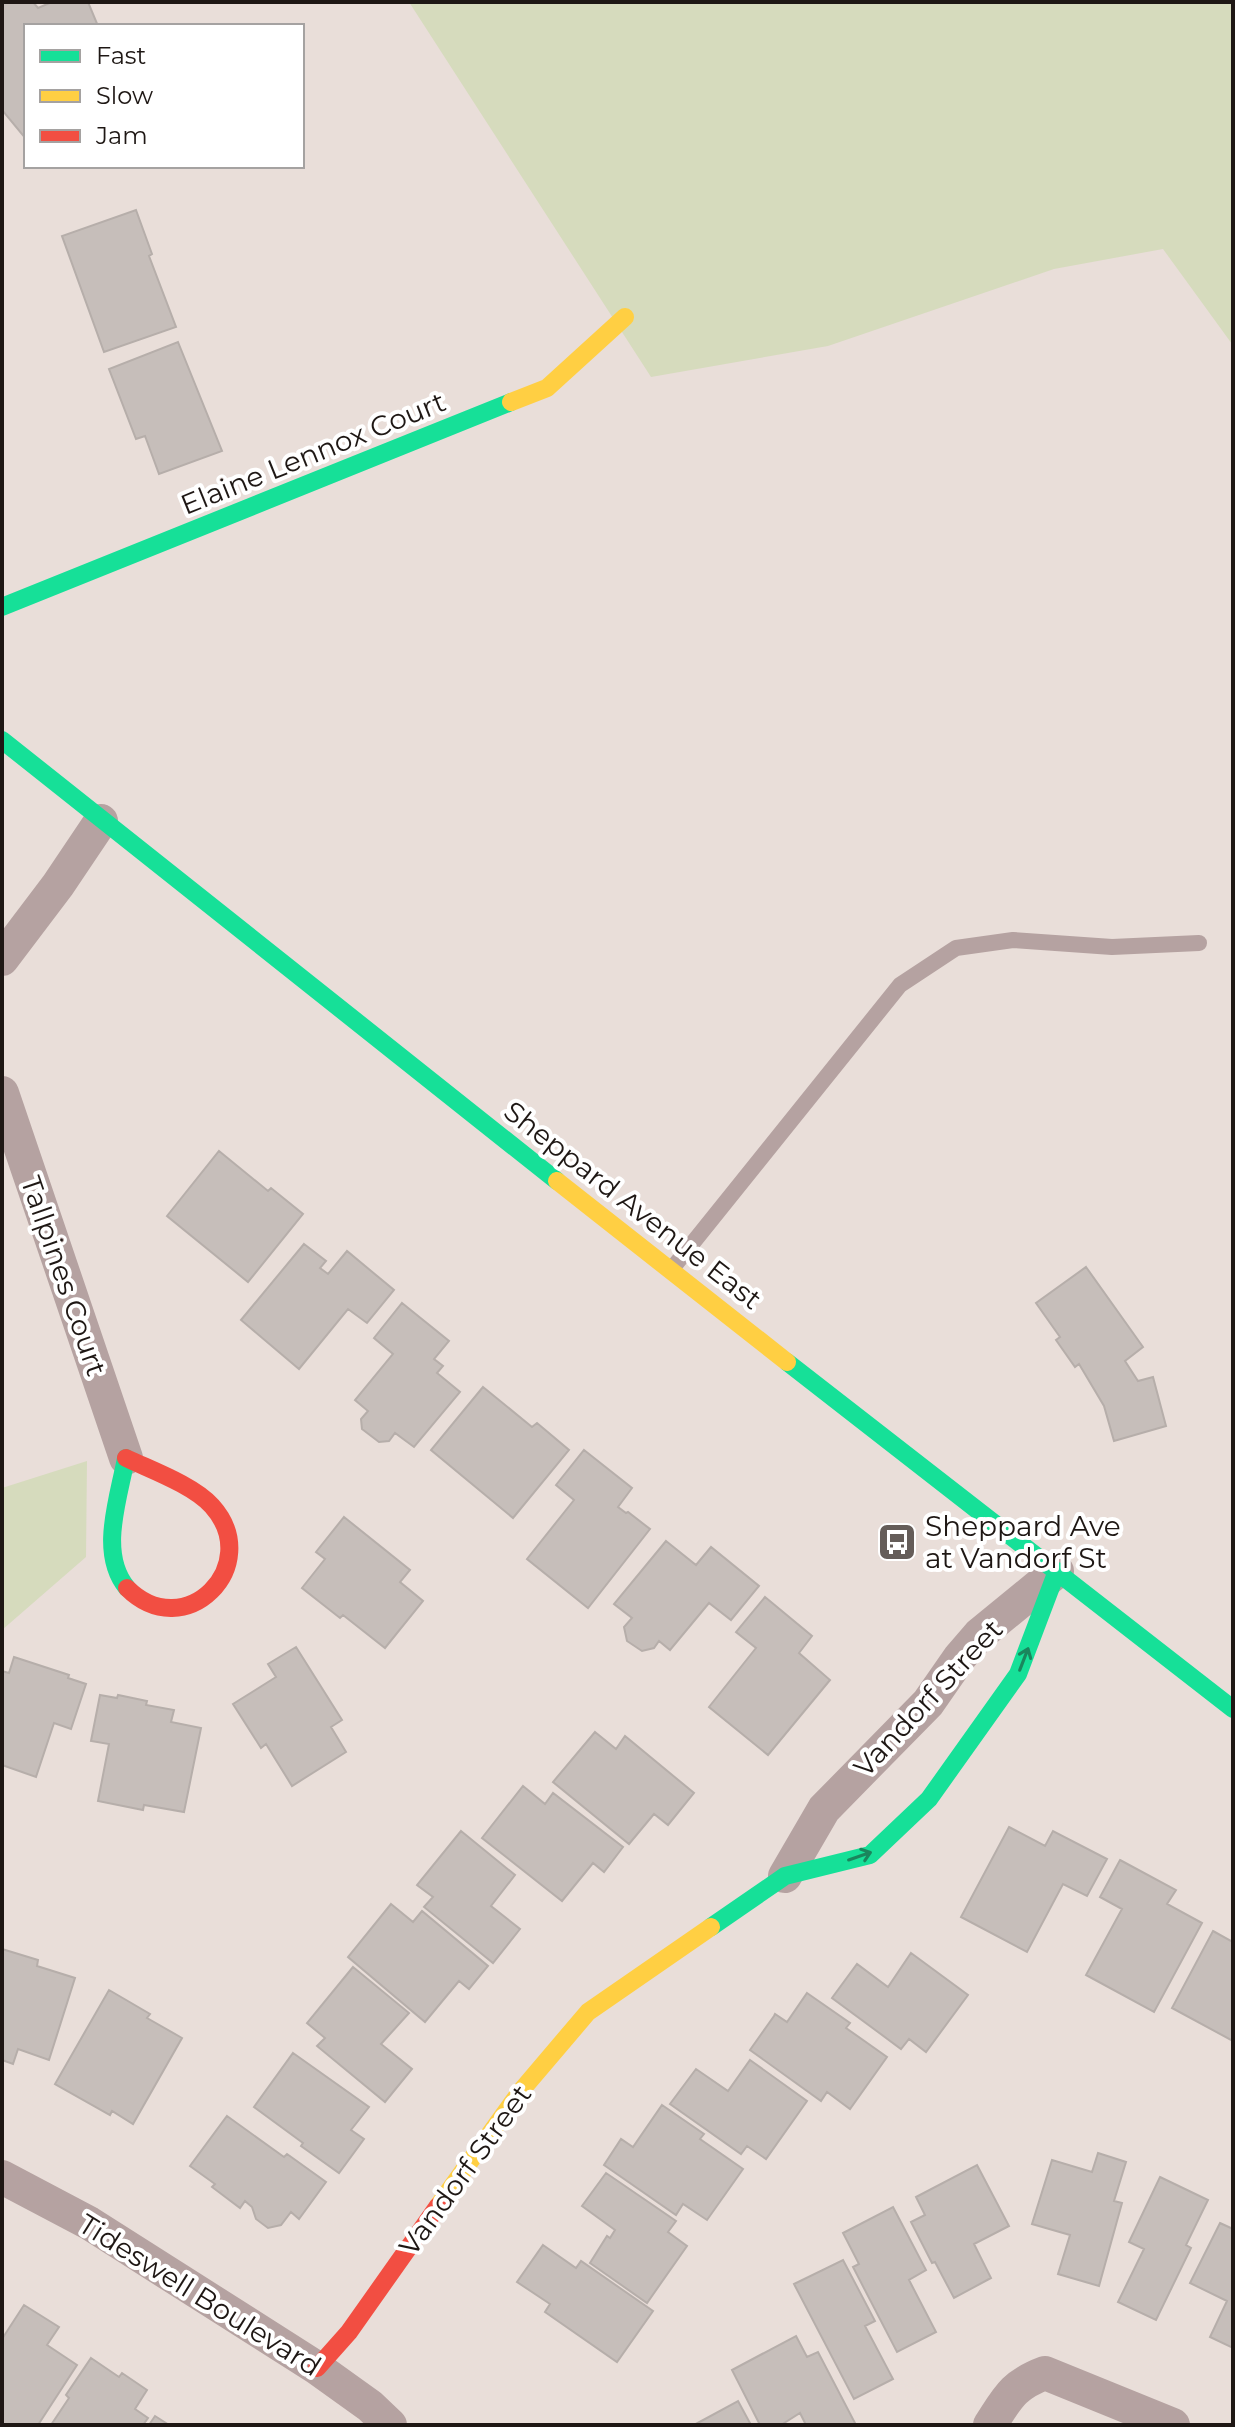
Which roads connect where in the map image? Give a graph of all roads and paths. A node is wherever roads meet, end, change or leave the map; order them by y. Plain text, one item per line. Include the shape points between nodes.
1 (625, 317) dead end
2 (2, 607) edge
3 (2, 740) edge
4 (101, 821) junction
5 (1199, 943) dead end
6 (2, 959) edge
7 (2, 1093) edge
8 (670, 1271) junction
9 (126, 1458) junction
10 (1057, 1571) junction
11 (1233, 1709) edge
12 (785, 1876) junction
13 (2, 2177) edge
14 (317, 2368) junction
15 (390, 2425) edge
16 (990, 2425) edge
17 (1173, 2425) edge

1 - 2 street, Elaine Lennox Court via 547,388
3 - 4 street, Sheppard Avenue East
4 - 6 street
4 - 8 street, Sheppard Avenue East
5 - 8 lane via 1112,947 1013,940 956,948 900,985
7 - 9 street, Tallpines Court
8 - 10 street, Sheppard Avenue East
9 - 9 street, Tallpines Court via 210,1503 223,1519 231,1538 231,1558 224,1578 194,1604 155,1606 138,1598 116,1569 112,1551
10 - 11 street, Sheppard Avenue East
10 - 12 street, Vandorf Street via 979,1635 928,1703 824,1809
12 -> 10 street, Vandorf Street via 870,1855 929,1799 1018,1674
12 - 14 street, Vandorf Street via 588,2012 520,2092 349,2332
13 - 14 street, Tideswell Boulevard via 89,2223
14 - 15 street, Tideswell Boulevard
16 - 17 street via 1009,2395 1045,2373

